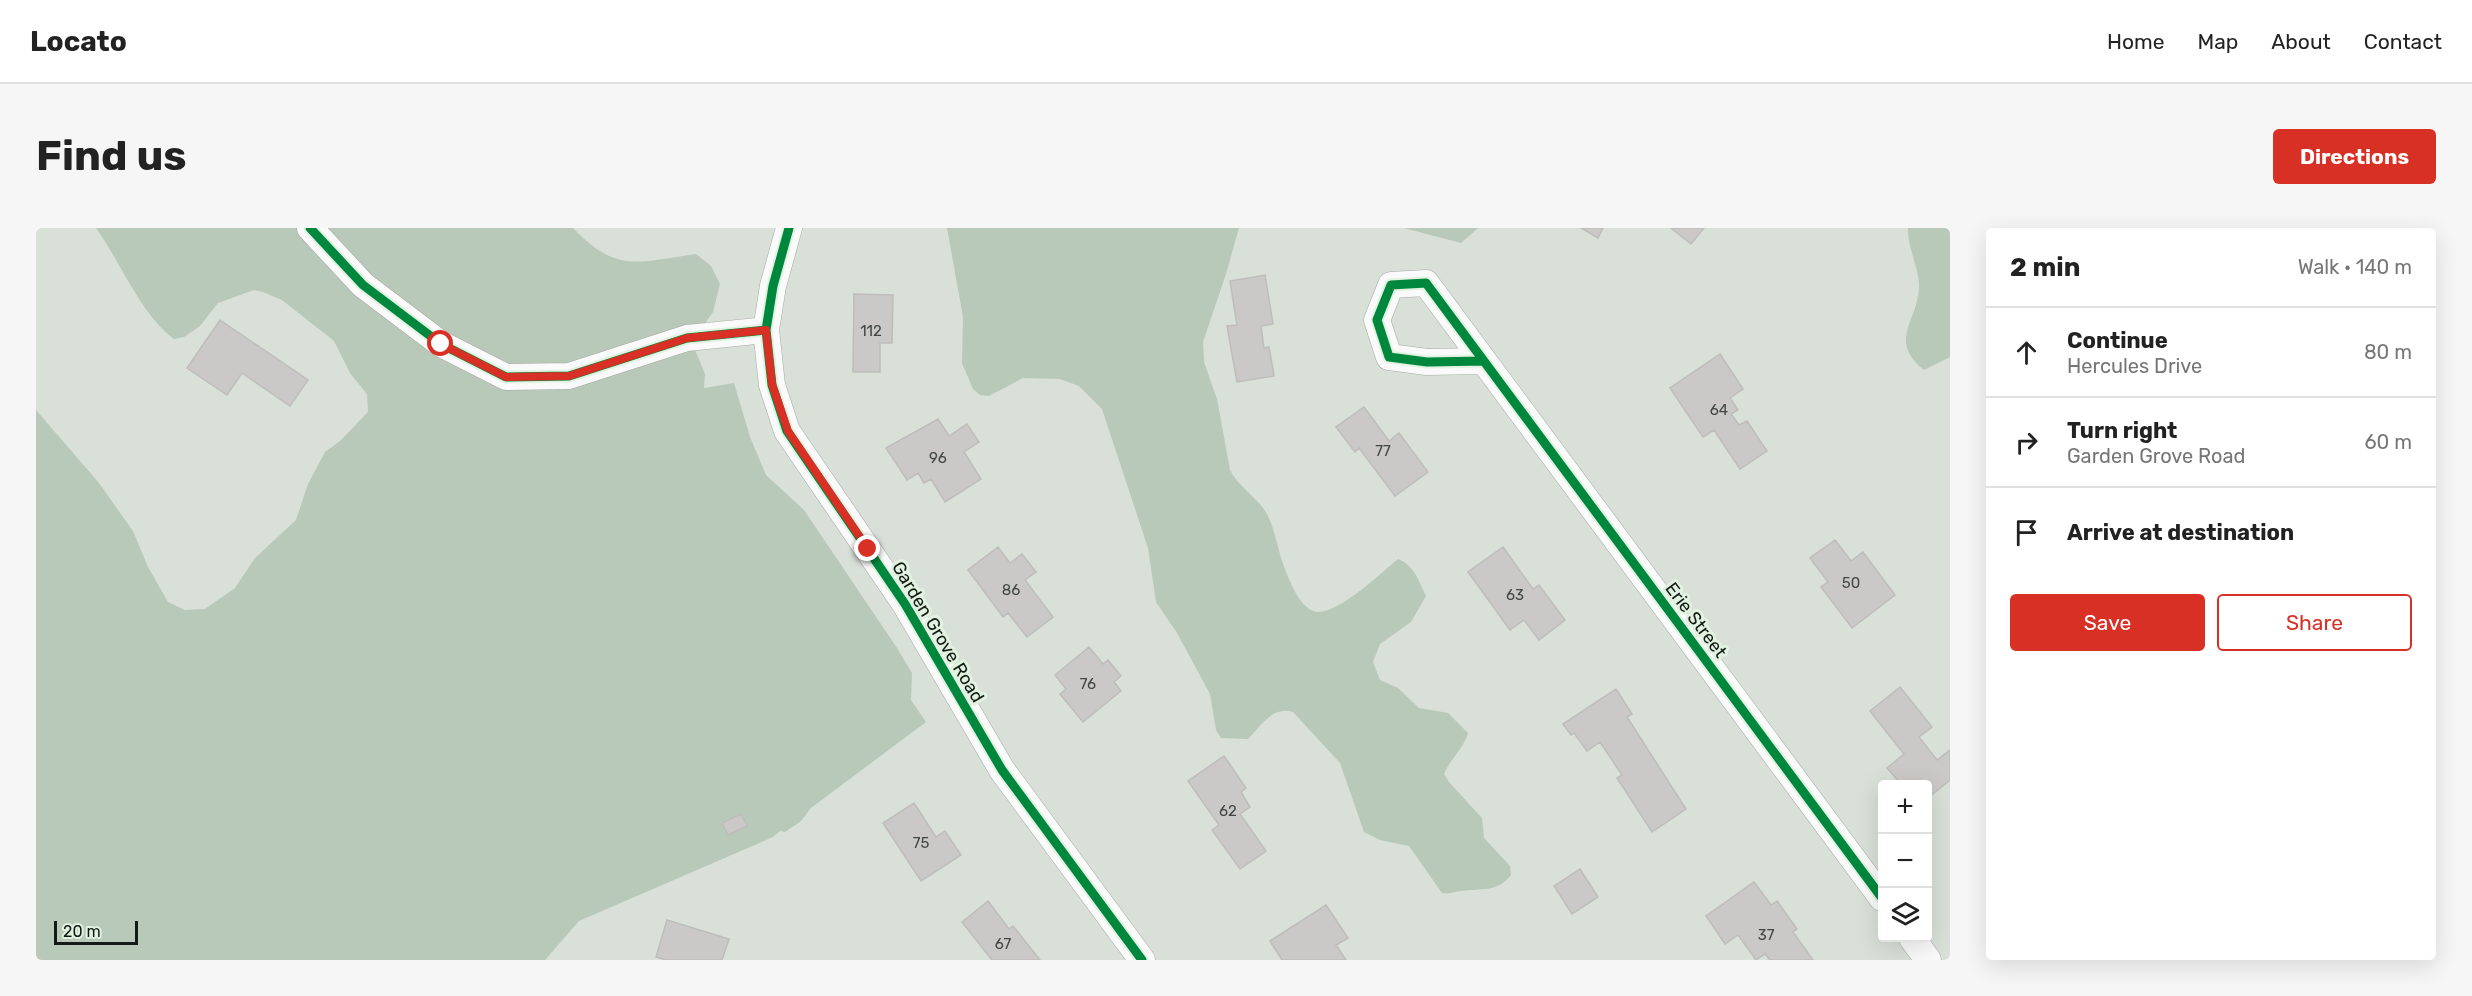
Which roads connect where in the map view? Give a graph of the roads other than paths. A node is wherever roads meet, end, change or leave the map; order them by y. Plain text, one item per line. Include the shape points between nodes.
1 (310, 228) edge
2 (789, 228) edge
3 (766, 330) junction
4 (1484, 362) dead end
5 (1878, 893) edge
6 (1915, 942) edge
7 (1142, 960) edge
8 (1928, 960) edge

1 - 3 street via 363,285 441,344 506,377 569,376 687,338
2 - 3 street, Garden Grove Road
3 - 7 street, Garden Grove Road via 772,384 788,431 905,604 1002,770
4 - 5 street, Erie Street
6 - 8 street

